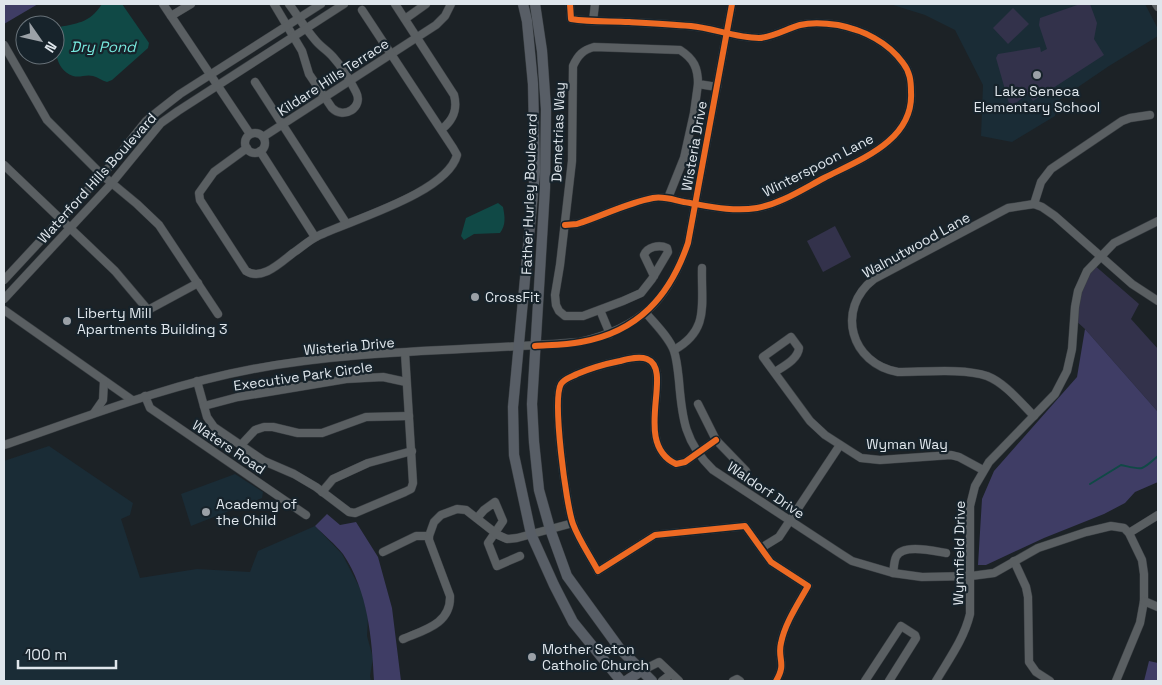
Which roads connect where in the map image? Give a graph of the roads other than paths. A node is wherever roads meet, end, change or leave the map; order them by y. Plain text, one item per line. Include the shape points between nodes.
1 (163, 4) edge
2 (191, 4) edge
3 (274, 4) edge
4 (289, 4) edge
5 (321, 4) edge
6 (344, 4) edge
7 (395, 4) edge
8 (426, 4) edge
9 (451, 4) edge
10 (523, 4) edge
11 (535, 4) edge
12 (570, 4) edge
13 (595, 4) edge
14 (732, 4) edge
15 (362, 10) dead end
16 (171, 16) junction
17 (299, 18) junction
18 (405, 19) junction
19 (593, 21) junction
20 (287, 25) junction
21 (306, 28) junction
22 (727, 32) junction
23 (294, 36) junction
24 (416, 38) junction
25 (4, 45) edge
26 (392, 54) junction
27 (210, 75) junction
28 (255, 82) dead end
29 (349, 82) junction
30 (698, 84) junction
31 (218, 86) junction
32 (717, 87) junction
33 (325, 97) junction
34 (1150, 115) dead end
35 (282, 125) junction
36 (442, 129) junction
37 (250, 134) junction
38 (263, 137) junction
39 (247, 148) junction
40 (260, 151) junction
41 (4, 165) edge
42 (102, 175) junction
43 (111, 184) junction
44 (668, 198) junction
45 (696, 204) junction
46 (1034, 204) junction
47 (62, 218) junction
48 (1158, 221) edge
49 (346, 223) junction
50 (565, 225) junction
51 (71, 228) junction
52 (315, 237) junction
53 (1100, 257) junction
54 (702, 268) dead end
55 (654, 276) dead end
56 (4, 280) edge
57 (198, 283) junction
58 (4, 299) edge
59 (1158, 301) edge
60 (4, 310) edge
61 (600, 310) junction
62 (646, 313) junction
63 (218, 314) dead end
64 (610, 334) junction
65 (535, 346) junction
66 (518, 347) junction
67 (674, 350) junction
68 (405, 353) junction
69 (776, 372) junction
70 (104, 380) junction
71 (197, 382) junction
72 (406, 382) junction
73 (145, 396) junction
74 (132, 400) junction
75 (698, 404) dead end
76 (204, 406) junction
77 (93, 414) junction
78 (409, 416) junction
79 (1034, 416) junction
80 (716, 440) junction
81 (4, 445) edge
82 (241, 445) junction
83 (840, 445) junction
84 (412, 451) junction
85 (698, 453) junction
86 (983, 470) junction
87 (746, 471) dead end
88 (322, 492) junction
89 (306, 515) dead end
90 (1158, 515) edge
91 (476, 518) junction
92 (789, 521) junction
93 (573, 523) junction
94 (550, 530) junction
95 (495, 533) junction
96 (1129, 533) junction
97 (531, 534) junction
98 (429, 536) junction
99 (761, 548) junction
100 (383, 552) dead end
101 (946, 553) dead end
102 (520, 556) dead end
103 (1014, 561) junction
104 (893, 573) junction
105 (971, 576) junction
106 (1144, 601) junction
107 (1158, 607) edge
108 (403, 639) dead end
109 (641, 671) junction
110 (671, 674) junction
111 (621, 681) edge
112 (626, 681) edge
113 (652, 681) edge
114 (662, 681) edge
115 (679, 681) edge
116 (733, 681) edge
117 (740, 681) edge
118 (776, 681) edge
119 (866, 681) edge
120 (889, 681) edge
121 (936, 681) edge
122 (1050, 681) edge
123 (1116, 681) edge

1 - 16 street
2 - 16 street
3 - 20 street
4 - 17 street
5 - 17 street, Waterford Hills Boulevard
6 - 21 street, Waterford Hills Boulevard
7 - 18 street
8 - 18 street
9 - 24 street, Kildare Hills Terrace via 442,20
10 - 66 main road, Father Hurley Boulevard via 533,84 534,172
11 - 65 main road, Father Hurley Boulevard via 546,109 545,188
12 - 19 street, Winterspoon Lane via 571,18
13 - 19 street
14 - 22 street, Wisteria Drive
15 - 26 street
16 - 27 street
17 - 20 street, Waterford Hills Boulevard
17 - 21 street
18 - 24 street
19 - 22 street, Winterspoon Lane via 693,26
20 - 23 street
20 - 27 street, Waterford Hills Boulevard
21 - 23 street, Waterford Hills Boulevard
21 - 29 street via 316,42 332,55
22 - 32 street, Wisteria Drive
22 - 45 street, Winterspoon Lane via 762,38 800,25 820,23 864,33 884,42 902,61 910,76 912,98 904,124 879,150 783,199 757,208 732,209
23 - 31 street, Waterford Hills Boulevard
23 - 33 street via 309,74
24 - 26 street, Kildare Hills Terrace
24 - 36 street via 455,98 453,117
25 - 42 street via 47,120
26 - 29 street, Kildare Hills Terrace
26 - 36 street
27 - 31 street
27 - 42 street, Waterford Hills Boulevard via 146,121
28 - 35 street
29 - 33 street, Kildare Hills Terrace
29 - 33 street via 358,99 350,111 335,111
30 - 32 street
30 - 44 street, Demetrias Way via 684,158
30 - 50 street, Demetrias Way via 695,64 680,50 594,47 577,57 573,66 572,161
31 - 37 street
31 - 43 street, Waterford Hills Boulevard via 161,124
32 - 45 street, Wisteria Drive
33 - 35 street, Kildare Hills Terrace
34 - 46 street via 1122,121 1051,169 1041,182
35 - 38 street, Kildare Hills Terrace
35 - 49 street
36 - 49 street via 457,155 455,164 400,202
37 - 38 street
37 - 39 street via 245,142
38 - 40 street via 265,143
39 - 40 street via 255,153
39 - 52 street via 214,172 199,194 246,270 259,274 269,270
40 - 52 street
41 - 47 street
42 - 43 street
42 - 47 street, Waterford Hills Boulevard
43 - 51 street, Waterford Hills Boulevard
43 - 57 street via 159,225
44 - 45 street, Winterspoon Lane
44 - 50 street, Winterspoon Lane via 656,197 577,224
45 - 62 street, Wisteria Drive via 681,263 660,299
46 - 53 street via 1055,216
46 - 79 street, Walnutwood Lane via 1008,208 874,280 857,297 852,315 857,342 874,363 898,372 969,372 988,376 1004,386
47 - 51 street
47 - 56 street, Waterford Hills Boulevard
48 - 53 street, Wynnfield Drive via 1114,243
49 - 52 street
50 - 61 street, Demetrias Way via 554,295 556,305 565,316 583,316
51 - 57 street via 115,271 148,310
51 - 58 street, Waterford Hills Boulevard
53 - 59 street
53 - 79 street, Wynnfield Drive via 1087,270 1078,291 1067,371 1055,394
54 - 67 street via 701,320 688,340
55 - 61 street, Demetrias Way via 640,293
57 - 63 street
60 - 70 street
61 - 64 street
62 - 64 street, Wisteria Drive
62 - 67 street, Waldorf Drive
64 - 65 street, Wisteria Drive via 580,342
65 - 66 street, Wisteria Drive
65 - 94 main road, Father Hurley Boulevard via 534,442 539,490
66 - 68 street, Wisteria Drive
66 - 97 main road, Father Hurley Boulevard via 513,407 514,455
67 - 85 street, Waldorf Drive via 685,426
68 - 71 street, Wisteria Drive via 292,363
68 - 72 street
69 - 69 street, Wyman Way via 764,357 791,337 799,348 796,357
69 - 83 street, Wyman Way via 810,421
70 - 74 street
70 - 77 street via 103,400
71 - 73 street, Wisteria Drive
71 - 76 street
72 - 76 street, Executive Park Circle via 383,377 346,379
72 - 78 street
73 - 74 street, Wisteria Drive
73 - 89 street, Waters Road via 150,408
74 - 77 street, Wisteria Drive
75 - 80 street
76 - 82 street via 214,427
77 - 81 street, Wisteria Drive
78 - 82 street via 366,417 322,434 264,427 255,430
78 - 84 street
79 - 86 street, Wynnfield Drive
80 - 85 street
80 - 87 street
82 - 88 street
83 - 86 street, Wyman Way via 868,459 951,455
83 - 92 street
84 - 88 street via 368,463 333,479
84 - 88 street via 413,483 405,492 355,513 348,512
85 - 92 street, Waldorf Drive via 713,470
85 - 93 street via 676,464 664,457 656,441 654,427 656,374 652,362 646,358 596,367 565,379 559,390 559,436
86 - 105 street, Wynnfield Drive via 970,506
90 - 96 street
91 - 95 street
91 - 95 street via 495,502 503,521
91 - 98 street via 466,510 450,511 434,522
92 - 99 street via 778,537
92 - 104 street, Waldorf Drive via 852,560
93 - 94 street
93 - 99 street via 598,571 655,535 745,526
94 - 97 street
94 - 109 main road, Father Hurley Boulevard via 567,576 620,649
95 - 97 street via 507,539
95 - 102 street via 488,546 497,566
96 - 103 street, Waldorf Drive via 1119,526 1086,532 1038,548
96 - 106 street via 1142,560
97 - 111 main road, Father Hurley Boulevard via 574,622
98 - 100 street via 416,536
98 - 108 street via 451,604 444,619
99 - 118 street via 778,568 808,586 784,631 780,645 782,668
101 - 104 street via 909,548 896,556
103 - 105 street, Waldorf Drive via 994,572
103 - 122 street via 1028,596 1029,662 1036,672
104 - 105 street, Waldorf Drive via 922,577
105 - 121 street, Wynnfield Drive via 967,627
106 - 107 street
106 - 123 street via 1140,623
109 - 110 street via 659,662
109 - 112 main road
109 - 113 main road, Father Hurley Boulevard
110 - 114 street
110 - 115 street
116 - 117 street via 737,678
119 - 120 street via 901,626 916,638

